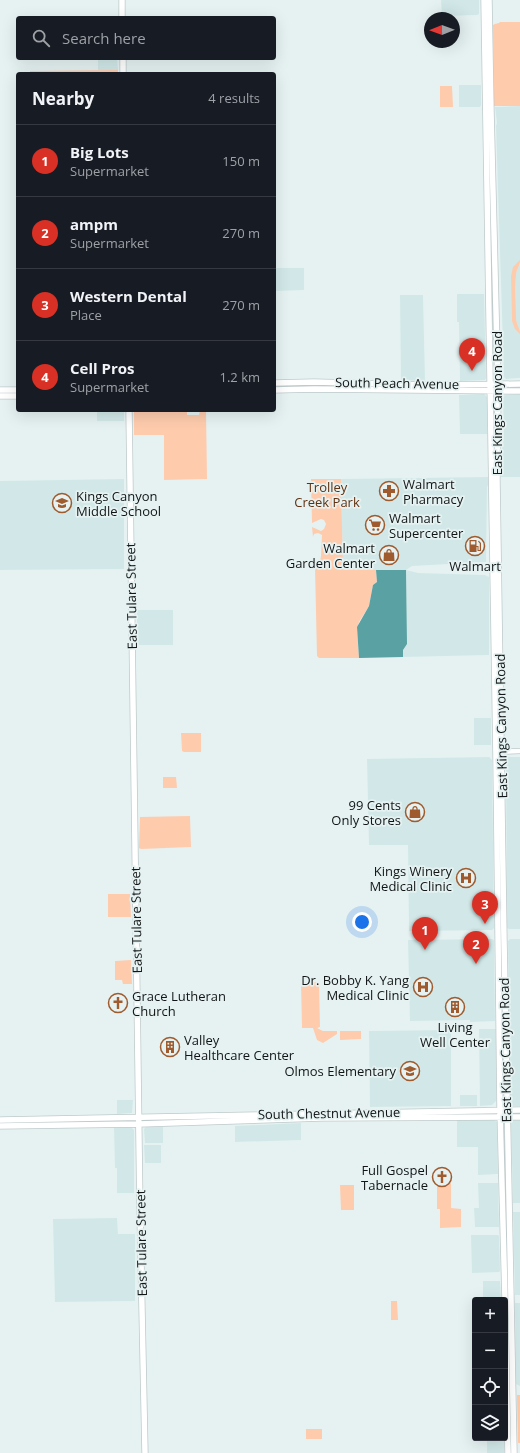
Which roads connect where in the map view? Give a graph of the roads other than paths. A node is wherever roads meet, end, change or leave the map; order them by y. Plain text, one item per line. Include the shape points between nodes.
1 (122, 0) edge
2 (484, 0) edge
3 (489, 0) edge
4 (122, 16) edge
5 (123, 60) edge
6 (123, 72) edge
7 (276, 384) edge
8 (361, 384) junction
9 (490, 384) junction
10 (498, 384) junction
11 (520, 384) edge
12 (406, 385) junction
13 (426, 385) junction
14 (330, 389) junction
15 (0, 390) edge
16 (16, 390) edge
17 (276, 390) edge
18 (371, 390) junction
19 (401, 390) junction
20 (490, 391) junction
21 (498, 391) junction
22 (520, 391) edge
23 (0, 396) edge
24 (16, 396) edge
25 (129, 412) edge
26 (520, 751) edge
27 (499, 752) junction
28 (500, 1110) junction
29 (506, 1110) junction
30 (520, 1110) edge
31 (411, 1114) junction
32 (500, 1117) junction
33 (506, 1117) junction
34 (520, 1117) edge
35 (94, 1119) junction
36 (0, 1120) edge
37 (139, 1121) junction
38 (71, 1125) junction
39 (0, 1126) edge
40 (505, 1297) edge
41 (506, 1333) edge
42 (145, 1453) edge
43 (508, 1453) edge
44 (514, 1453) edge

1 - 4 main road
2 - 9 main road, East Kings Canyon Road
3 - 10 main road, East Kings Canyon Road
5 - 6 main road
7 - 8 main road, South Peach Avenue
8 - 12 main road, South Peach Avenue
8 - 14 main road via 334,386
9 - 10 main road, South Peach Avenue
9 - 13 main road, South Peach Avenue
9 - 20 main road, East Kings Canyon Road
10 - 11 main road, South Peach Avenue
10 - 21 main road, East Kings Canyon Road
12 - 13 main road, South Peach Avenue
12 - 18 main road via 374,387
13 - 19 main road
14 - 17 main road, South Peach Avenue
14 - 18 main road, South Peach Avenue
15 - 16 main road
18 - 19 main road, South Peach Avenue
19 - 20 main road, South Peach Avenue
20 - 21 main road, South Peach Avenue
20 - 27 main road, East Kings Canyon Road
21 - 22 main road, South Peach Avenue
21 - 27 main road, East Kings Canyon Road
23 - 24 main road
25 - 37 main road, East Tulare Street
26 - 27 street
27 - 28 main road, East Kings Canyon Road
27 - 29 main road, East Kings Canyon Road
28 - 29 main road, South Chestnut Avenue
28 - 31 main road, South Chestnut Avenue
28 - 32 main road, East Kings Canyon Road
29 - 30 main road, South Chestnut Avenue
29 - 33 main road, East Kings Canyon Road
31 - 32 main road, South Chestnut Avenue
31 - 37 main road, South Chestnut Avenue
32 - 33 main road, South Chestnut Avenue
32 - 40 main road, East Kings Canyon Road
33 - 34 main road, South Chestnut Avenue
33 - 44 main road, East Kings Canyon Road
35 - 36 main road
35 - 37 main road
35 - 38 main road via 92,1122 76,1122
37 - 38 main road
37 - 42 main road, East Tulare Street
38 - 39 main road
41 - 43 main road

